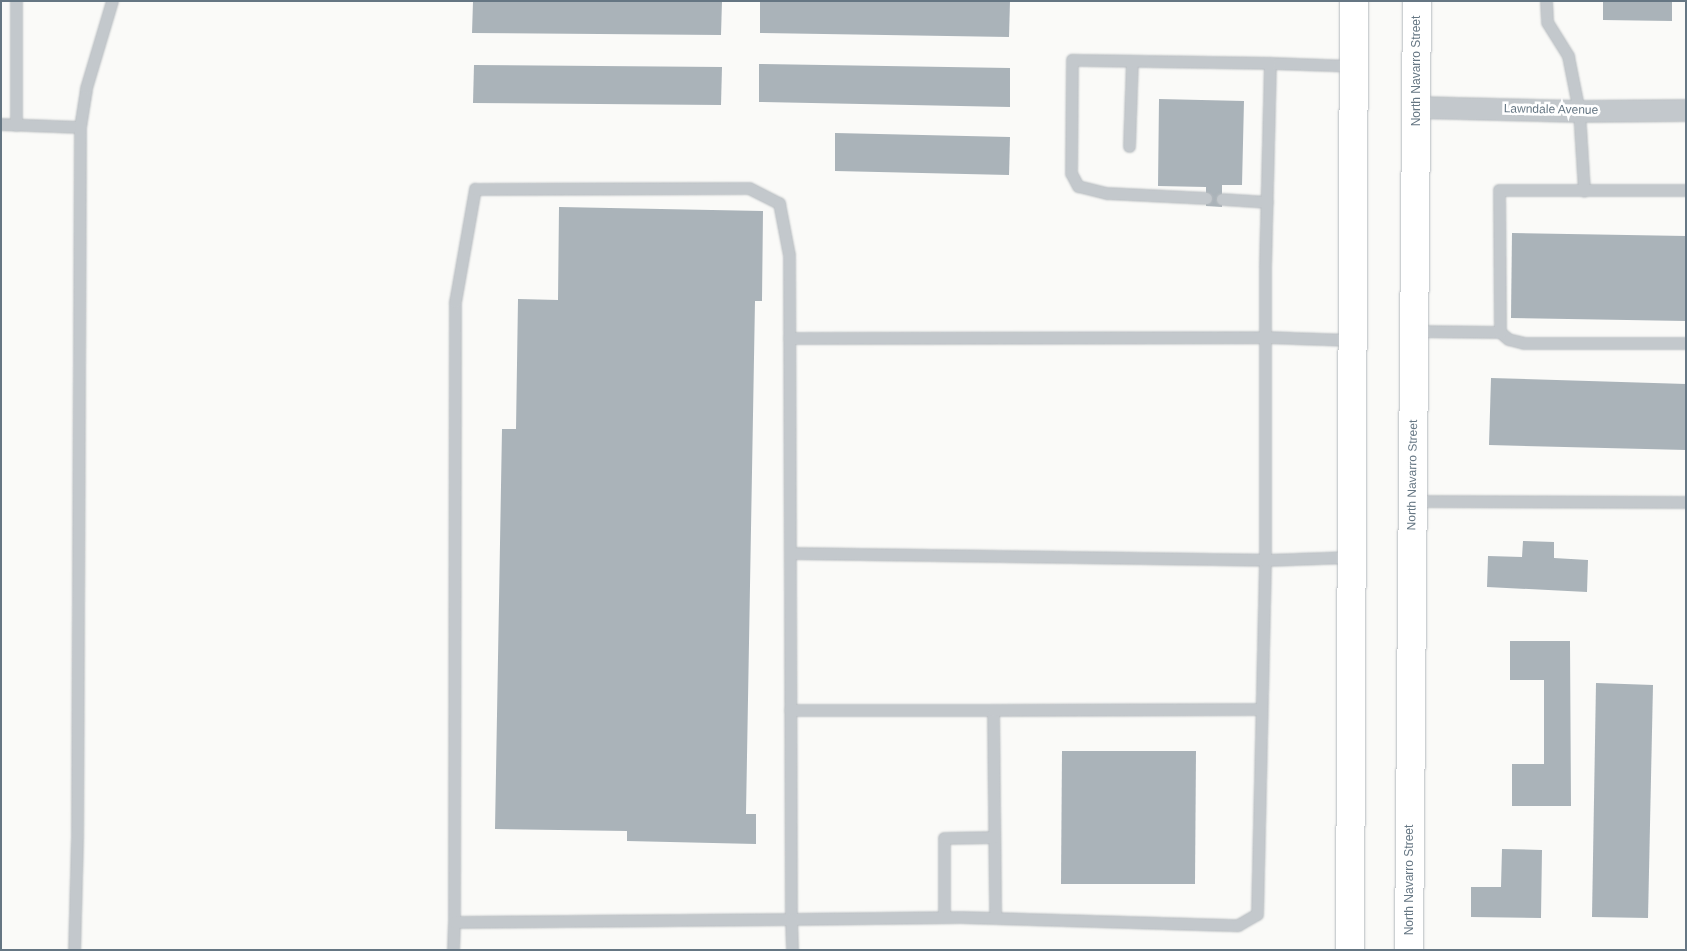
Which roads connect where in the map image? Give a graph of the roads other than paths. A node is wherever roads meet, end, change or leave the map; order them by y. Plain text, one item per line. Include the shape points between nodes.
1 (16, 1) edge
2 (112, 1) edge
3 (1354, 1) edge
4 (1417, 1) edge
5 (1546, 1) edge
6 (1132, 61) junction
7 (1270, 63) junction
8 (1354, 66) junction
9 (1417, 107) junction
10 (1686, 110) edge
11 (1579, 111) junction
12 (1, 124) edge
13 (16, 125) junction
14 (80, 127) junction
15 (1128, 146) dead end
16 (1584, 190) junction
17 (1686, 190) edge
18 (1206, 198) dead end
19 (1222, 199) dead end
20 (1267, 202) junction
21 (1414, 331) junction
22 (1500, 332) junction
23 (1266, 337) junction
24 (789, 338) junction
25 (1353, 340) junction
26 (1686, 343) edge
27 (1412, 501) junction
28 (1686, 502) edge
29 (790, 554) junction
30 (1352, 557) junction
31 (1265, 560) junction
32 (1260, 709) junction
33 (790, 710) junction
34 (993, 710) junction
35 (994, 837) junction
36 (944, 917) junction
37 (995, 918) junction
38 (791, 919) junction
39 (454, 922) junction
40 (74, 950) edge
41 (453, 950) edge
42 (792, 950) edge
43 (1350, 950) edge
44 (1410, 950) edge

1 - 13 lane
2 - 14 lane via 86,88
3 - 8 main road
4 - 9 main road, North Navarro Street
5 - 11 lane via 1547,22 1568,56
6 - 7 lane
6 - 15 lane
6 - 18 lane via 1072,60 1071,173 1078,186 1107,193
7 - 8 lane
7 - 20 lane
8 - 25 main road
9 - 11 street, Lawndale Avenue
9 - 21 main road, North Navarro Street
10 - 11 street, Lawndale Avenue
11 - 16 lane
12 - 13 lane
13 - 14 lane
14 - 40 lane
16 - 17 lane
16 - 22 lane via 1499,190
19 - 20 lane
20 - 23 lane
21 - 22 lane
21 - 27 main road, North Navarro Street
22 - 26 lane via 1508,339 1524,343
23 - 24 lane
23 - 25 lane
23 - 31 lane
24 - 29 lane
24 - 39 lane via 789,255 779,203 750,188 475,189 455,302
25 - 30 main road
27 - 28 lane
27 - 44 main road, North Navarro Street
29 - 31 lane
29 - 33 lane
30 - 31 lane
30 - 43 main road
31 - 32 lane
32 - 34 lane
32 - 37 lane via 1257,914 1238,925
33 - 34 lane
33 - 38 lane
34 - 35 lane
35 - 36 lane via 944,838
35 - 37 lane
36 - 37 lane
36 - 38 lane
38 - 39 lane
38 - 42 lane
39 - 41 lane

